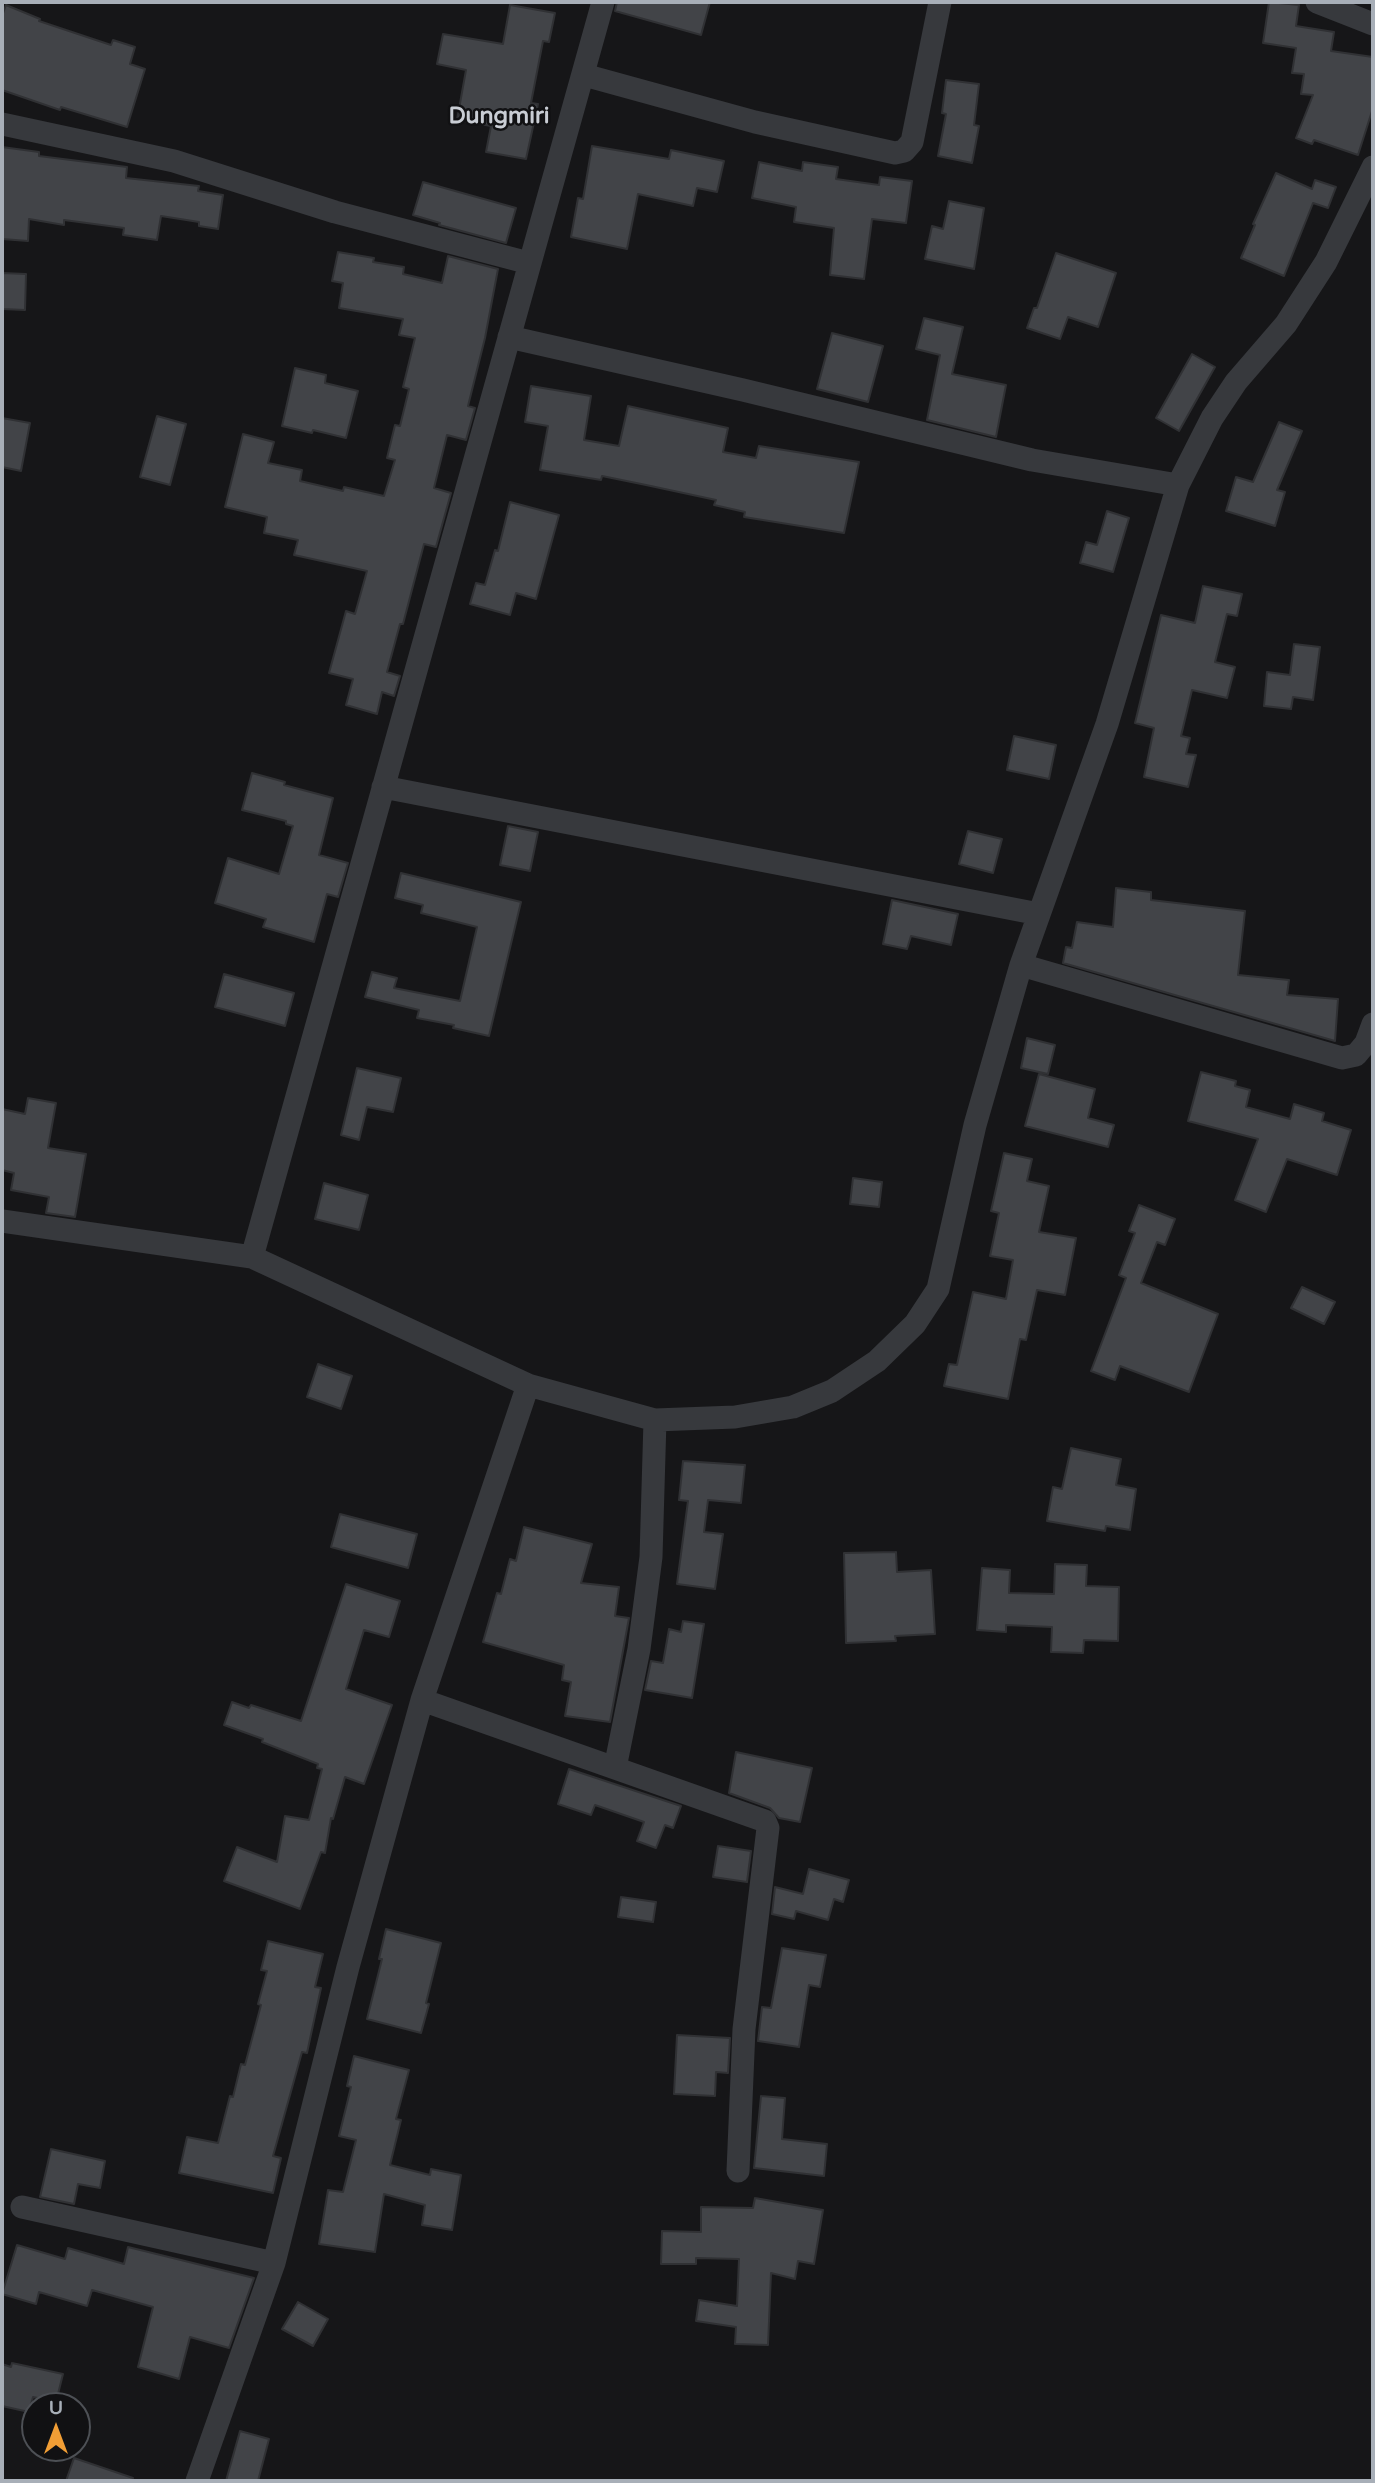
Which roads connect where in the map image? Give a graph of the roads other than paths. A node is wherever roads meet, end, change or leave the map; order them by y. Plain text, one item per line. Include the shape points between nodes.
1 (603, 2) edge
2 (940, 2) edge
3 (1317, 2) edge
4 (1373, 24) edge
5 (584, 75) junction
6 (2, 124) edge
7 (1373, 167) edge
8 (529, 263) junction
9 (509, 337) junction
10 (1178, 485) junction
11 (383, 787) junction
12 (1039, 914) junction
13 (1021, 965) junction
14 (1373, 1024) edge
15 (2, 1221) edge
16 (252, 1257) junction
17 (528, 1385) junction
18 (655, 1420) junction
19 (422, 1700) junction
20 (615, 1768) junction
21 (738, 2171) dead end
22 (22, 2207) dead end
23 (274, 2263) junction
24 (198, 2481) edge

1 - 5 street
2 - 5 street via 914,134 909,148 895,153 755,122
3 - 4 street
5 - 8 street
6 - 8 street via 174,161 335,212
7 - 10 street via 1326,262 1286,324 1212,418
8 - 9 street
9 - 10 street via 1032,460
9 - 11 street
10 - 12 street via 1107,724
11 - 12 street
11 - 16 street
12 - 13 street
13 - 14 street via 1342,1058 1356,1055
13 - 18 street via 975,1125 938,1289 915,1324 877,1361 832,1391 793,1407 735,1418
15 - 16 street
16 - 17 street
17 - 18 street
17 - 19 street
18 - 20 street via 651,1557 639,1649
19 - 20 street
19 - 23 street via 348,1967
20 - 21 street via 759,1818 768,1828 744,2029
22 - 23 street
23 - 24 street

